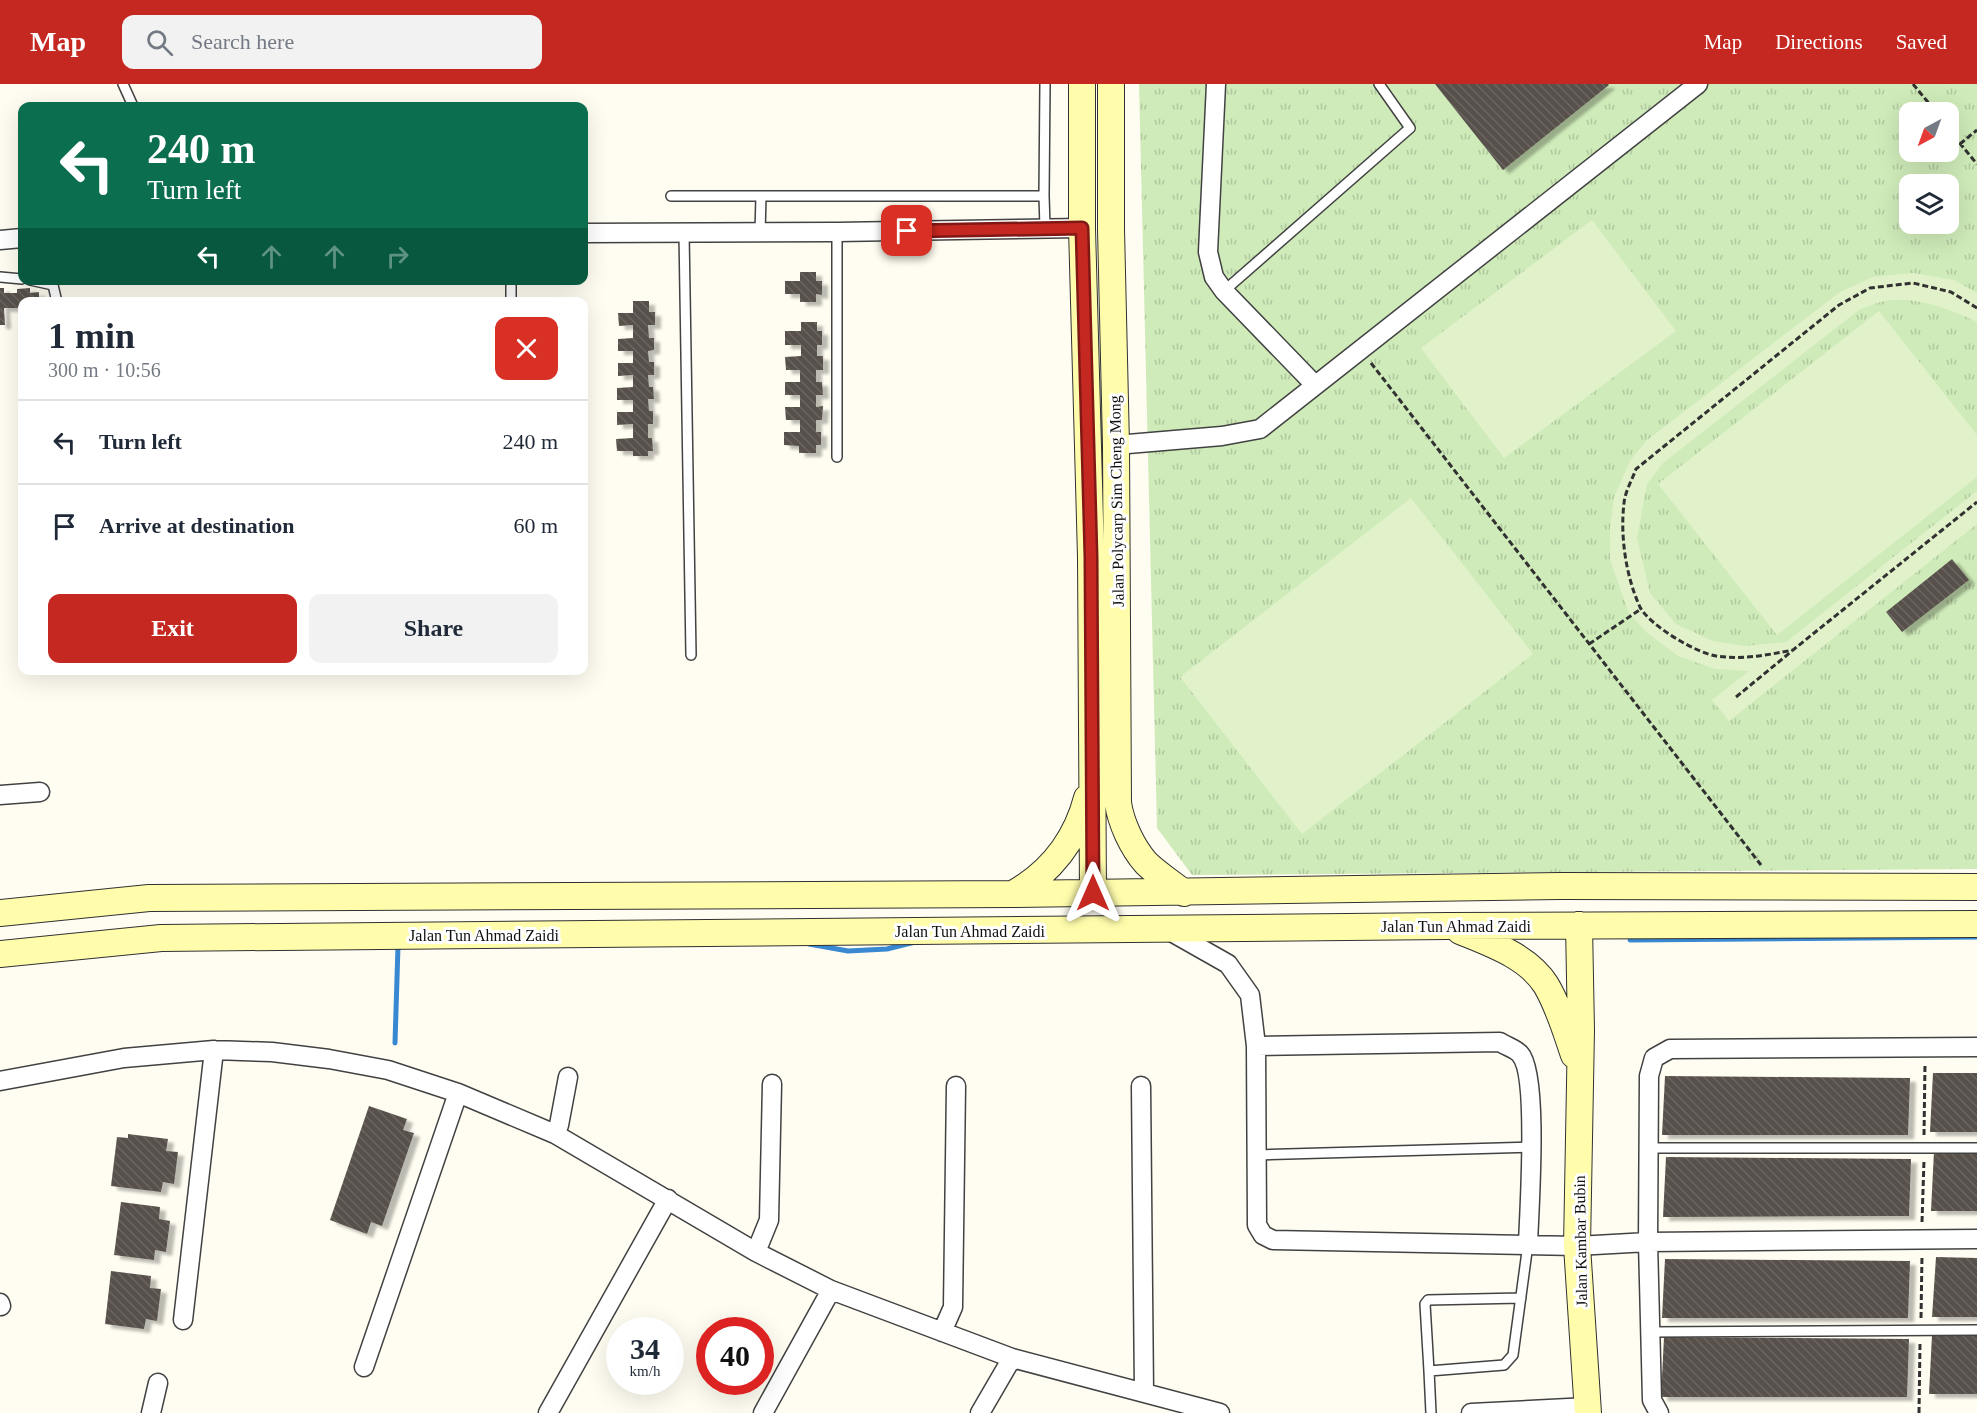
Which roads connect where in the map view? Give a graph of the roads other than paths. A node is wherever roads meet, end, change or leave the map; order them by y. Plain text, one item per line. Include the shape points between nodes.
1 (123, 84) edge
2 (1045, 84) edge
3 (1082, 84) edge
4 (1379, 84) edge
5 (1698, 84) edge
6 (1218, 86) edge
7 (1111, 96) edge
8 (131, 102) edge
9 (670, 196) dead end
10 (761, 196) junction
11 (1044, 196) junction
12 (1046, 227) junction
13 (1082, 228) junction
14 (760, 232) junction
15 (837, 232) junction
16 (588, 233) edge
17 (684, 233) junction
18 (18, 238) edge
19 (0, 240) edge
20 (0, 277) edge
21 (18, 279) edge
22 (1224, 291) junction
23 (1113, 302) junction
24 (1315, 385) junction
25 (1116, 445) junction
26 (837, 457) dead end
27 (1091, 557) junction
28 (691, 655) dead end
29 (1092, 779) junction
30 (40, 792) dead end
31 (0, 795) edge
32 (1977, 887) edge
33 (1093, 893) junction
34 (1184, 893) junction
35 (1012, 894) junction
36 (0, 914) edge
37 (1977, 924) edge
38 (1579, 925) junction
39 (1448, 926) junction
40 (1168, 930) junction
41 (0, 954) edge
42 (1256, 1046) junction
43 (1977, 1047) edge
44 (214, 1050) junction
45 (1579, 1070) junction
46 (568, 1077) dead end
47 (0, 1081) edge
48 (772, 1084) dead end
49 (956, 1086) dead end
50 (1141, 1086) dead end
51 (458, 1094) junction
52 (555, 1134) junction
53 (1531, 1147) junction
54 (1649, 1148) junction
55 (1977, 1148) edge
56 (1256, 1155) junction
57 (668, 1199) junction
58 (1977, 1239) edge
59 (1648, 1242) junction
60 (1528, 1244) junction
61 (1577, 1246) junction
62 (756, 1252) junction
63 (831, 1290) junction
64 (1521, 1298) junction
65 (183, 1320) dead end
66 (1977, 1330) edge
67 (942, 1332) junction
68 (1650, 1332) junction
69 (1012, 1358) junction
70 (364, 1366) dead end
71 (1429, 1371) junction
72 (158, 1383) dead end
73 (1143, 1392) junction
74 (1588, 1410) edge
75 (151, 1413) edge
76 (548, 1413) edge
77 (763, 1413) edge
78 (980, 1413) edge
79 (1220, 1413) edge
80 (1431, 1413) edge
81 (1471, 1413) edge
82 (1659, 1413) edge

1 - 8 lane
2 - 11 lane
3 - 13 main road, Jalan Polycarp Sim Cheng Mong
4 - 22 lane via 1410,128
5 - 24 street
6 - 22 street via 1208,252 1214,277
7 - 13 main road via 1106,119 1105,202 1100,214
7 - 23 main road, Jalan Polycarp Sim Cheng Mong
9 - 10 lane
10 - 11 lane
10 - 14 lane
11 - 12 lane
12 - 13 street
12 - 15 street
13 - 23 main road via 1104,254
13 - 27 main road, Jalan Polycarp Sim Cheng Mong
14 - 15 street
14 - 17 street
15 - 26 lane
16 - 17 street
17 - 28 lane
18 - 19 street
20 - 21 lane
22 - 24 street
23 - 25 main road, Jalan Polycarp Sim Cheng Mong
24 - 25 street via 1260,429
25 - 27 main road via 1102,481
25 - 34 main road, Jalan Polycarp Sim Cheng Mong via 1120,816 1146,863
27 - 29 main road, Jalan Polycarp Sim Cheng Mong
29 - 33 main road, Jalan Polycarp Sim Cheng Mong
29 - 35 main road via 1082,818 1064,849 1046,871
30 - 31 street
32 - 34 main road via 1560,886
33 - 34 main road
33 - 35 main road
35 - 36 main road via 149,898
37 - 38 main road, Jalan Tun Ahmad Zaidi
38 - 39 main road, Jalan Tun Ahmad Zaidi
38 - 45 main road, Jalan Kambar Bubin
39 - 40 main road, Jalan Tun Ahmad Zaidi
39 - 45 main road via 1487,942 1534,970 1560,1015
40 - 41 main road, Jalan Tun Ahmad Zaidi via 161,938
40 - 42 street via 1228,964 1250,995
42 - 53 street via 1500,1042 1521,1055 1529,1078
42 - 56 street
43 - 54 street via 1670,1049 1654,1058 1649,1076
44 - 47 street via 124,1058
44 - 51 street via 329,1059 388,1070
44 - 65 street
45 - 61 main road, Jalan Kambar Bubin
46 - 52 street
48 - 62 street via 769,1220
49 - 67 street via 953,1307
50 - 73 street
51 - 52 street
51 - 70 street
52 - 57 street
53 - 56 lane
53 - 60 street
54 - 55 lane
54 - 59 street
56 - 60 street via 1257,1225 1263,1235 1273,1240
57 - 62 street
57 - 76 street
58 - 59 street
59 - 61 street
59 - 68 street
60 - 61 street
60 - 64 lane
61 - 74 main road, Jalan Kambar Bubin
62 - 63 street
63 - 67 street
63 - 77 street
64 - 71 lane via 1514,1355 1504,1365
64 - 71 lane via 1428,1300 1425,1304
66 - 68 lane
67 - 69 street
68 - 82 street via 1652,1400
69 - 73 street
69 - 78 street
71 - 80 lane
72 - 75 street
73 - 79 street
74 - 81 street

